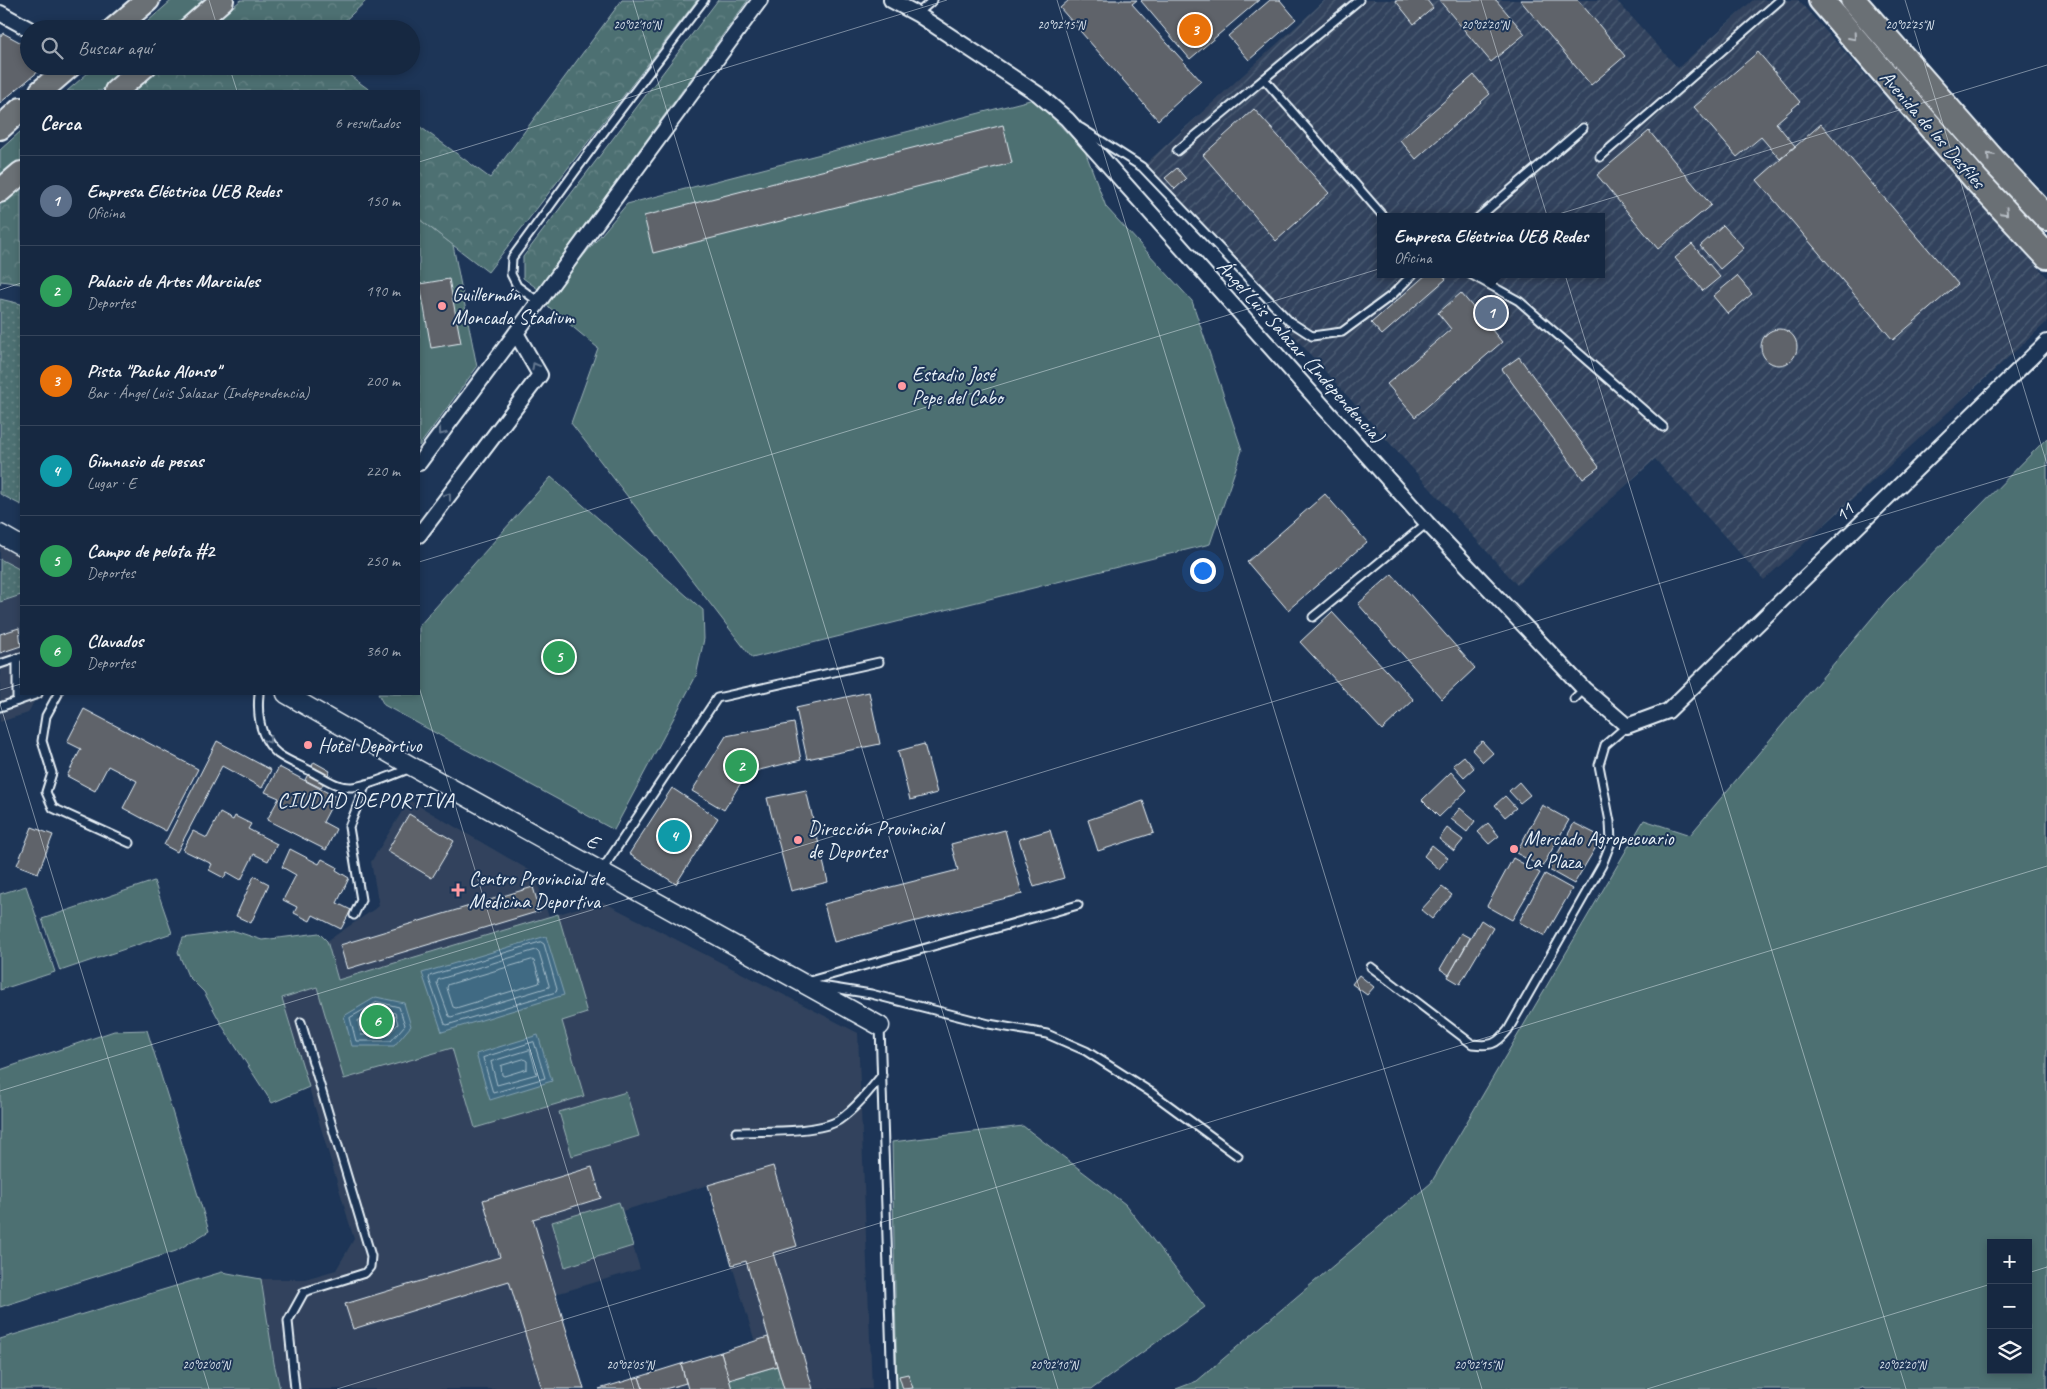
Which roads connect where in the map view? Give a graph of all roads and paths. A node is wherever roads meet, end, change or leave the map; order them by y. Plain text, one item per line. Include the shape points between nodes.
1 (148, 0) edge
2 (222, 0) edge
3 (704, 0) edge
4 (760, 0) edge
5 (891, 0) edge
6 (934, 0) edge
7 (1359, 0) edge
8 (1780, 0) edge
9 (1821, 0) edge
10 (1854, 0) edge
11 (0, 13) edge
12 (917, 14) junction
13 (125, 20) edge
14 (199, 20) edge
15 (20, 24) edge
16 (60, 75) edge
17 (135, 75) edge
18 (1264, 79) junction
19 (43, 90) edge
20 (117, 90) edge
21 (20, 110) edge
22 (1067, 119) junction
23 (0, 128) edge
24 (1583, 128) dead end
25 (1177, 151) dead end
26 (1600, 157) dead end
27 (20, 174) edge
28 (0, 191) edge
29 (1381, 213) edge
30 (1483, 213) edge
31 (2047, 218) edge
32 (2047, 256) edge
33 (1409, 278) edge
34 (1477, 278) edge
35 (539, 302) junction
36 (516, 333) junction
37 (2047, 342) edge
38 (1662, 427) dead end
39 (420, 462) edge
40 (1427, 523) junction
41 (0, 534) edge
42 (420, 534) edge
43 (20, 545) edge
44 (1313, 617) dead end
45 (19, 658) edge
46 (879, 662) dead end
47 (0, 664) edge
48 (35, 695) edge
49 (57, 695) edge
50 (259, 695) edge
51 (293, 696) edge
52 (17, 701) junction
53 (0, 707) edge
54 (1627, 726) junction
55 (413, 767) junction
56 (366, 784) junction
57 (130, 843) dead end
58 (602, 870) junction
59 (1078, 905) dead end
60 (354, 915) dead end
61 (1371, 967) dead end
62 (803, 983) junction
63 (301, 1022) dead end
64 (880, 1026) joint
65 (882, 1075) junction
66 (736, 1132) dead end
67 (1238, 1156) dead end
68 (295, 1389) edge
69 (892, 1389) edge

1 - 13 main road
2 - 14 main road
3 - 35 lane via 512,258 511,274 517,286
4 - 35 street
5 - 12 street, Ángel Luis Salazar (Independencia)
6 - 12 lane
7 - 18 lane
8 - 26 lane
9 -> 32 highway, Avenida de los Desfiles via 1978,182
31 -> 10 highway, Avenida de los Desfiles
11 - 15 street
12 - 22 street, Ángel Luis Salazar (Independencia) via 1038,94
16 - 19 main road
17 - 20 main road
18 - 25 lane
18 - 29 lane
21 - 23 main road
22 - 33 lane via 1142,167 1289,321 1312,336 1342,332 1392,295
22 - 40 street, Ángel Luis Salazar (Independencia)
24 - 30 lane
27 - 28 main road
34 - 38 lane via 1519,301
35 - 36 street
36 -> 39 street
42 -> 36 street via 540,375
37 - 54 street, 11 via 1668,711
40 - 44 lane
40 - 54 street, Ángel Luis Salazar (Independencia) via 1579,694
41 - 43 street
45 - 47 lane
45 - 52 lane
46 - 58 lane via 718,698
48 - 52 lane
49 - 57 lane via 46,716 42,741 52,773 46,792 53,808
50 -> 56 lane via 260,726 278,754 340,786
51 - 55 street, E
52 - 53 lane
54 - 61 lane via 1605,744 1599,765 1612,842 1602,865 1499,1042 1486,1046 1472,1044
55 - 56 lane
55 - 58 street, E
56 - 60 lane via 349,827 361,900
58 - 62 street, E
59 - 62 lane
62 - 64 street, E
62 - 67 lane via 871,994 989,1024 1046,1034 1086,1051 1152,1093
63 - 68 lane via 371,1256 370,1267 365,1273 304,1292 288,1321
64 - 65 lane
65 - 66 lane via 838,1121 815,1128
65 - 69 lane

